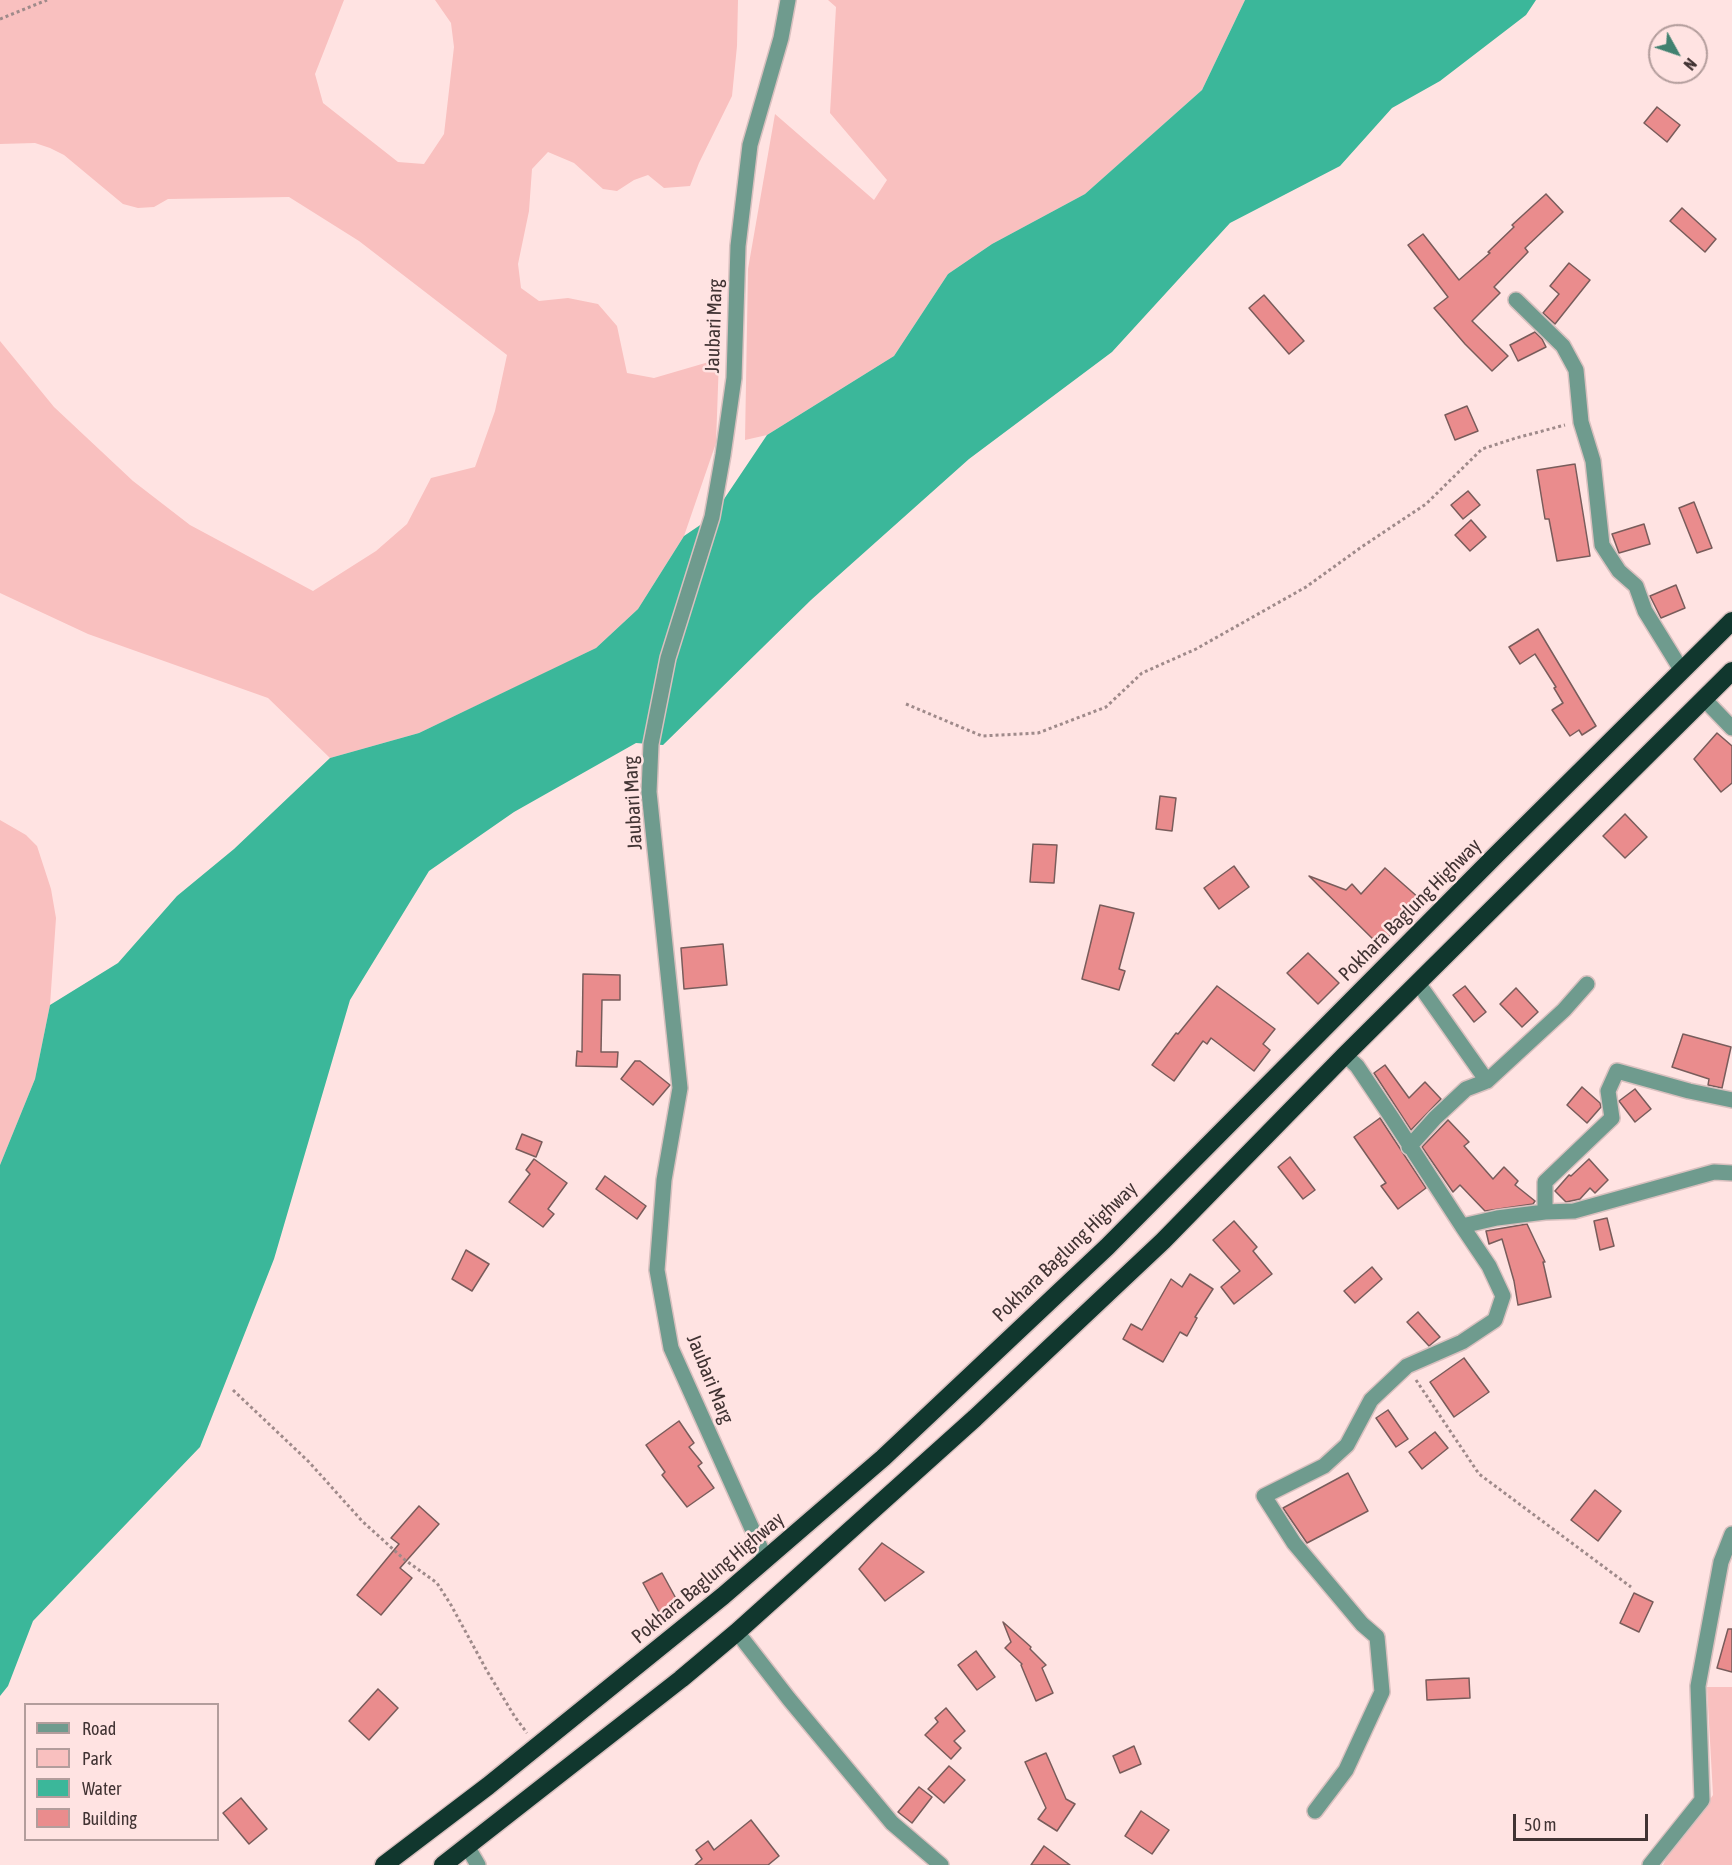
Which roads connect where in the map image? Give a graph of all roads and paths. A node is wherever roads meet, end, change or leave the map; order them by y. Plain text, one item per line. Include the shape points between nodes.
1 (47, 0) edge
2 (788, 0) edge
3 (0, 19) edge
4 (1516, 300) dead end
5 (1581, 422) junction
6 (1732, 621) edge
7 (1682, 671) junction
8 (1732, 671) edge
9 (1704, 699) junction
10 (906, 704) dead end
11 (1732, 728) edge
12 (1418, 983) junction
13 (1587, 984) dead end
14 (1345, 1055) junction
15 (1487, 1081) junction
16 (1732, 1100) edge
17 (1409, 1147) junction
18 (1732, 1173) edge
19 (1545, 1212) junction
20 (1462, 1226) junction
21 (1407, 1366) junction
22 (233, 1390) dead end
23 (1732, 1534) edge
24 (766, 1560) junction
25 (1631, 1587) dead end
26 (736, 1632) junction
27 (537, 1746) junction
28 (1316, 1811) dead end
29 (467, 1846) junction
30 (384, 1865) edge
31 (443, 1865) edge
32 (478, 1865) edge
33 (941, 1865) edge
34 (1650, 1865) edge

1 - 3 path
2 - 24 street, Jaubari Marg via 750,145 738,246 734,378 722,465 712,517 668,658 651,744 649,792 680,1088 664,1180 657,1270 671,1348
4 - 5 street via 1563,346 1576,370
5 - 7 street via 1593,461 1602,545 1619,571 1636,586 1645,610
5 - 10 path via 1482,449 1426,504 1306,587 1196,649 1142,673 1106,707 1038,733 982,736
6 - 7 highway, Pokhara Baglung Highway
7 - 24 highway, Pokhara Baglung Highway via 1107,1247 883,1458
8 - 9 highway
9 - 11 street
9 - 12 highway
12 - 14 highway
12 - 15 street
13 - 15 street
14 - 17 street via 1357,1066
14 - 26 highway via 1163,1241 975,1418
15 - 17 street via 1466,1089
16 - 19 street via 1617,1071 1608,1091 1612,1118 1545,1182
17 - 20 street
18 - 19 street via 1714,1172 1574,1211
19 - 20 street
20 - 21 street via 1489,1266 1503,1296 1496,1320 1462,1342
21 - 25 path via 1479,1474
21 - 28 street via 1371,1400 1347,1445 1324,1466 1264,1496 1294,1543 1377,1637 1382,1692 1346,1770
22 - 27 path via 309,1462 362,1521 437,1583 515,1717
23 - 34 street via 1721,1562 1698,1686 1702,1800
24 - 27 highway, Pokhara Baglung Highway
26 - 29 highway
26 - 33 street via 892,1823
27 - 30 highway, Pokhara Baglung Highway
29 - 31 highway
29 - 32 street

